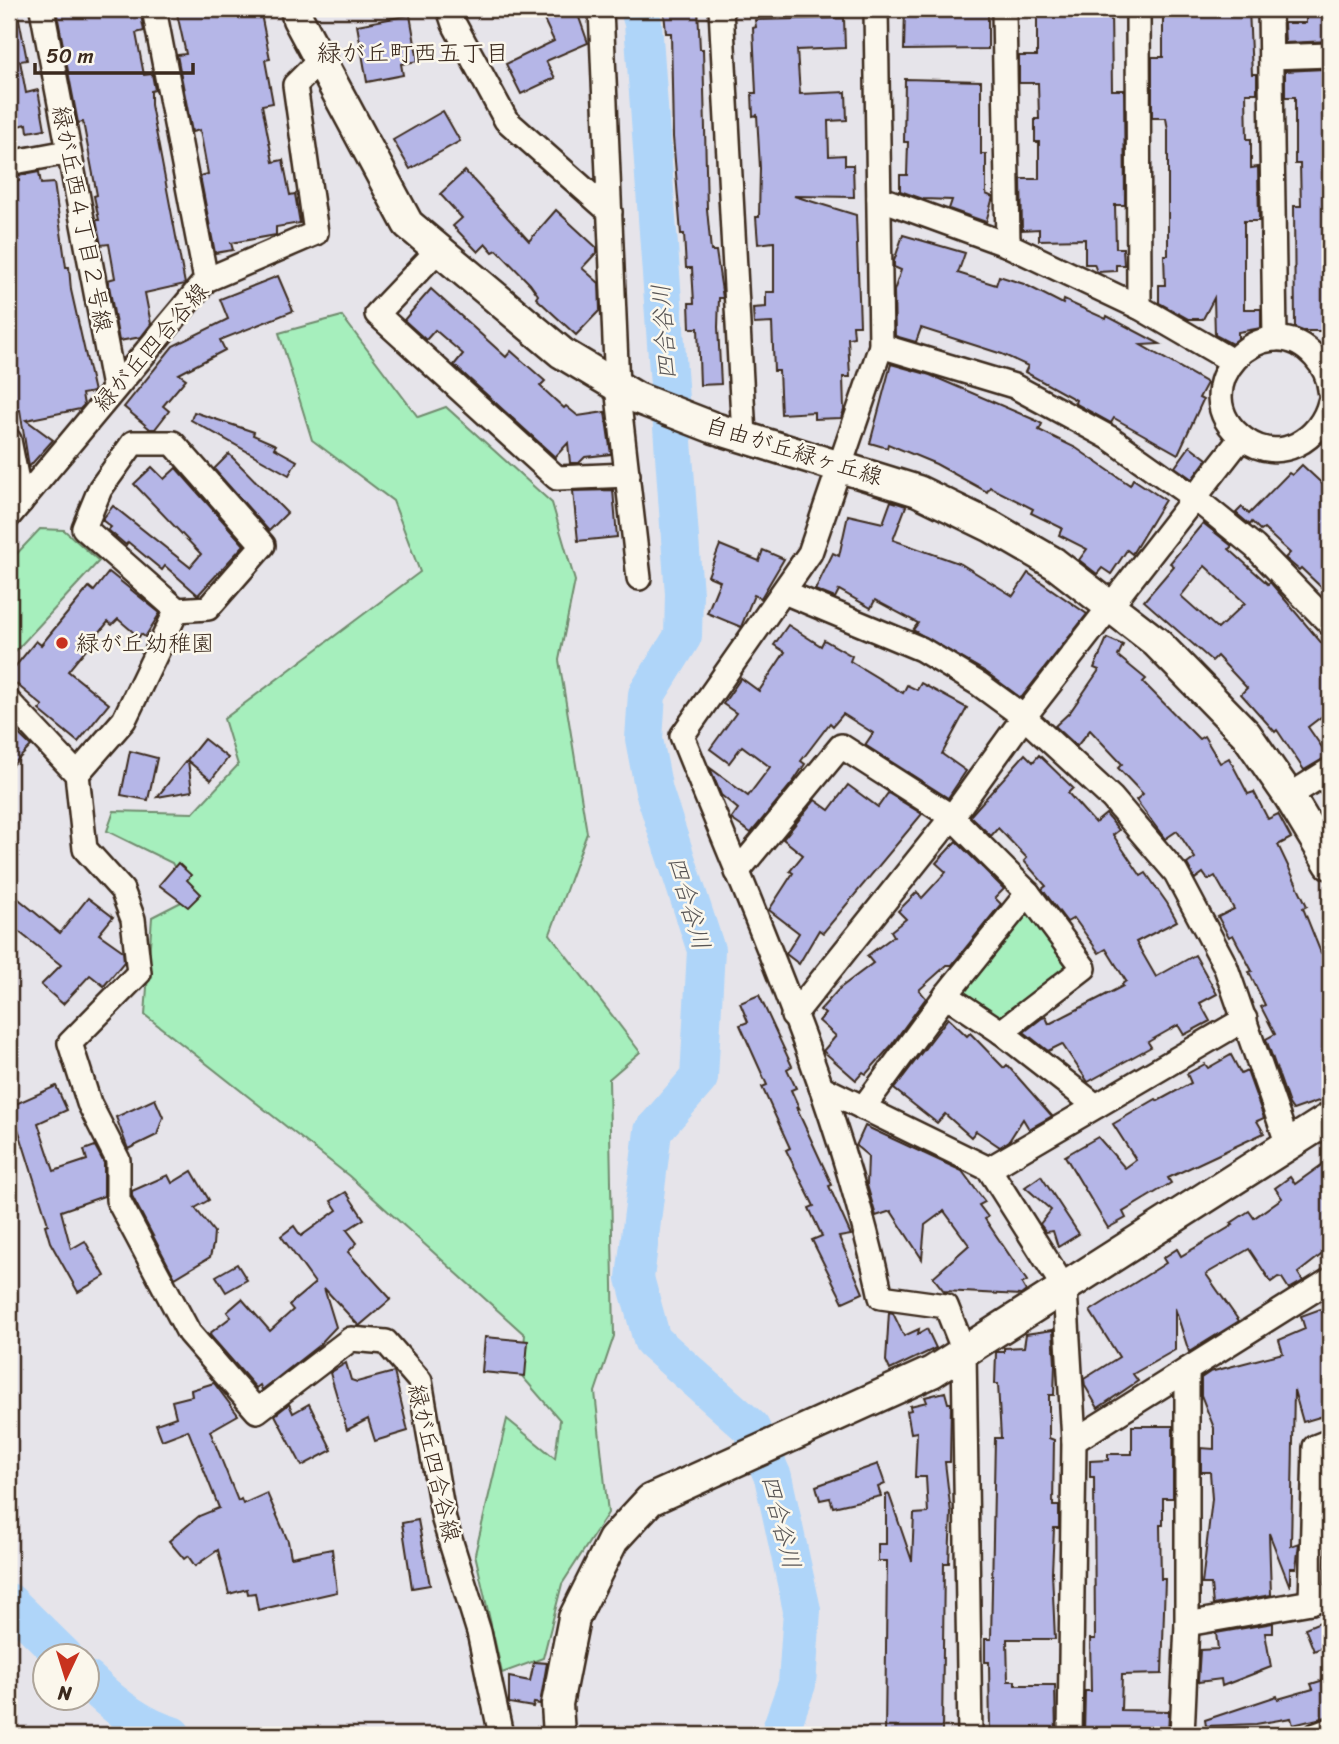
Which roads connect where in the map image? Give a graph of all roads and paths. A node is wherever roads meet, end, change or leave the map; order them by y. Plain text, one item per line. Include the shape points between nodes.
1 (42, 9) edge
2 (154, 9) edge
3 (296, 9) edge
4 (449, 9) edge
5 (601, 9) edge
6 (721, 9) edge
7 (876, 9) edge
8 (1004, 9) edge
9 (1138, 9) edge
10 (1270, 9) edge
11 (1330, 55) edge
12 (1271, 57) junction
13 (320, 61) junction
14 (68, 152) junction
15 (9, 163) edge
16 (879, 198) junction
17 (610, 212) junction
18 (1008, 245) junction
19 (438, 250) junction
20 (206, 280) junction
21 (1139, 307) junction
22 (1275, 339) junction
23 (881, 346) junction
24 (1232, 361) junction
25 (1328, 375) edge
26 (114, 387) junction
27 (627, 392) junction
28 (1330, 402) edge
29 (744, 436) junction
30 (1241, 438) junction
31 (1324, 438) edge
32 (9, 440) edge
33 (838, 464) junction
34 (628, 475) junction
35 (1196, 499) junction
36 (15, 509) edge
37 (639, 578) dead end
38 (784, 592) junction
39 (1113, 606) junction
40 (177, 610) junction
41 (1330, 624) edge
42 (9, 702) edge
43 (1024, 717) junction
44 (1330, 770) edge
45 (77, 774) junction
46 (1289, 796) junction
47 (952, 817) junction
48 (1330, 864) edge
49 (737, 872) junction
50 (1028, 893) junction
51 (946, 995) junction
52 (793, 1016) junction
53 (1245, 1019) junction
54 (1001, 1032) junction
55 (821, 1087) junction
56 (1096, 1105) junction
57 (863, 1108) junction
58 (1330, 1118) edge
59 (1288, 1145) junction
60 (989, 1169) junction
61 (1329, 1284) edge
62 (1065, 1289) junction
63 (964, 1351) junction
64 (1187, 1370) junction
65 (1074, 1441) junction
66 (1330, 1441) edge
67 (1321, 1598) edge
68 (1187, 1624) junction
69 (1330, 1730) edge
70 (501, 1735) edge
71 (559, 1735) edge
72 (970, 1735) edge
73 (1070, 1735) edge
74 (1182, 1735) edge
75 (1316, 1735) edge

1 - 14 street, 緑が丘西４丁目２号線
2 - 20 street
3 - 13 street, 自由が丘緑ヶ丘線
4 - 17 street via 506,120
5 - 17 street
6 - 29 street
7 - 16 street
8 - 18 street
9 - 21 street
10 - 12 street
11 - 12 street
12 - 22 street
13 - 19 street, 自由が丘緑ヶ丘線 via 408,224
13 - 20 street, 緑が丘四合谷線 via 295,85 316,233
14 - 15 street
14 - 26 street, 緑が丘西４丁目２号線
16 - 18 street
16 - 23 street
17 - 27 street
18 - 21 street
19 - 27 street, 自由が丘緑ヶ丘線 via 562,354
19 - 34 street via 377,314 557,478
20 - 26 street, 緑が丘四合谷線
21 - 24 street
22 - 24 street via 1241,351
22 - 25 street via 1310,351
23 - 33 street
23 - 35 street via 1014,386 1110,438
24 - 30 street via 1221,382 1220,400 1225,418
26 - 36 street, 緑が丘四合谷線
27 - 29 street, 自由が丘緑ヶ丘線
27 - 34 street
28 - 31 street
29 - 33 street, 自由が丘緑ヶ丘線
30 - 31 street via 1268,450
30 - 35 street
32 - 36 street
33 - 38 street via 810,553
33 - 39 street, 自由が丘緑ヶ丘線 via 918,491 992,527 1054,563
34 - 37 street
35 - 39 street
35 - 41 street via 1255,547
38 - 43 street via 921,649
38 - 49 street via 682,736
39 - 43 street
39 - 46 street, 自由が丘緑ヶ丘線 via 1156,642 1237,725
40 - 40 street via 208,608 263,545 173,443 133,443 100,489 84,528
40 - 45 street via 124,720
42 - 45 street
43 - 47 street
43 - 53 street via 1112,799 1176,873 1225,965
44 - 46 street
45 - 70 street, 緑が丘四合谷線 via 85,849 122,890 133,919 139,973 70,1043 89,1103 118,1160 118,1199 189,1333 257,1411 351,1339 386,1342 420,1381 444,1520 479,1632
46 - 48 street, 自由が丘緑ヶ丘線
47 - 49 street via 841,746
47 - 50 street
47 - 52 street
49 - 52 street
50 - 51 street
50 - 54 street via 1084,968
51 - 54 street
51 - 57 street
52 - 55 street
53 - 56 street
53 - 59 street
54 - 56 street
55 - 57 street
55 - 63 street via 881,1297 946,1306
56 - 60 street
57 - 60 street
58 - 59 street
59 - 62 street
60 - 62 street
61 - 64 street
62 - 63 street
62 - 65 street
63 - 71 street via 932,1371 650,1500 613,1540 574,1618 556,1704
63 - 72 street
64 - 65 street
64 - 68 street
65 - 73 street
66 - 67 street via 1315,1447
67 - 68 street
68 - 74 street
69 - 75 street

